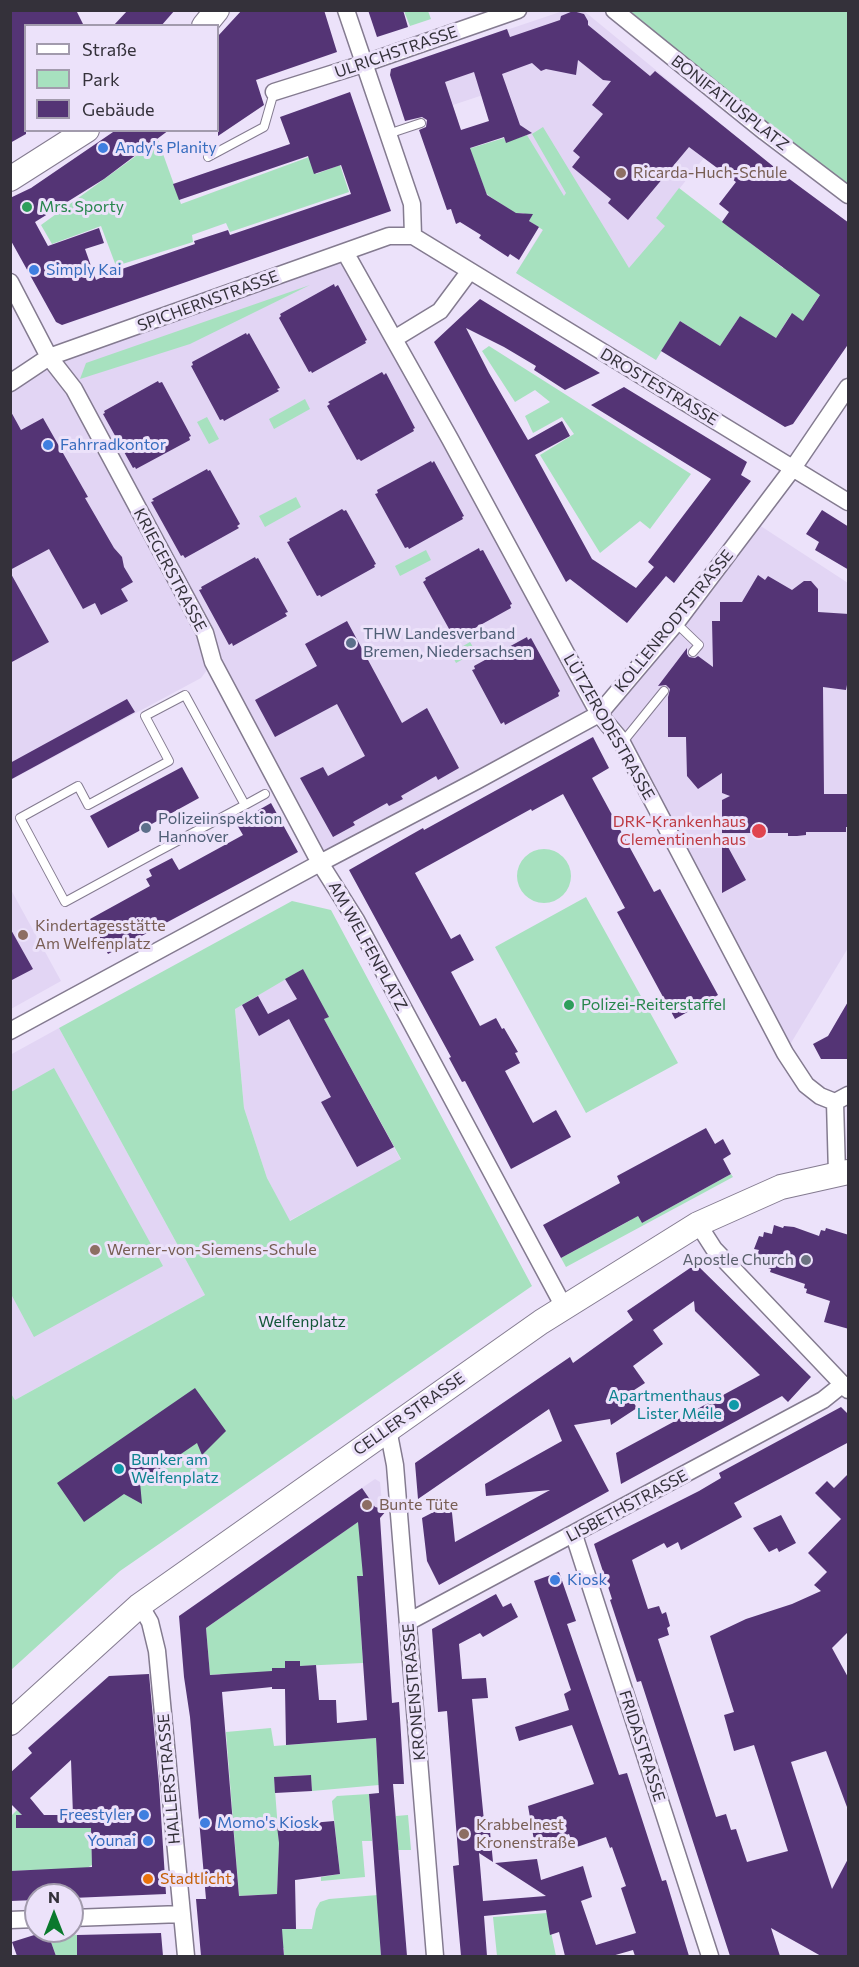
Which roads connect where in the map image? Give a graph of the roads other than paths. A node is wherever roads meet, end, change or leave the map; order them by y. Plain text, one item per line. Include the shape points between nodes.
1 (218, 10) edge
2 (346, 10) edge
3 (518, 10) edge
4 (614, 10) edge
5 (206, 24) edge
6 (363, 64) junction
7 (274, 92) joint
8 (421, 123) dead end
9 (84, 132) edge
10 (388, 134) junction
11 (208, 157) dead end
12 (10, 179) edge
13 (849, 195) edge
14 (413, 236) junction
15 (345, 252) junction
16 (469, 272) junction
17 (10, 282) edge
18 (394, 339) junction
19 (49, 357) junction
20 (10, 383) edge
21 (849, 387) edge
22 (793, 468) junction
23 (849, 502) edge
24 (676, 623) junction
25 (693, 652) dead end
26 (664, 691) dead end
27 (599, 714) junction
28 (622, 743) junction
29 (265, 794) dead end
30 (245, 805) junction
31 (320, 864) junction
32 (10, 1030) edge
33 (842, 1098) edge
34 (843, 1173) edge
35 (698, 1224) junction
36 (564, 1307) junction
37 (846, 1387) edge
38 (388, 1429) junction
39 (574, 1535) junction
40 (140, 1605) junction
41 (408, 1622) junction
42 (10, 1723) edge
43 (182, 1914) junction
44 (84, 1918) edge
45 (186, 1956) edge
46 (435, 1956) edge
47 (710, 1956) edge

1 - 5 street
2 - 6 street
3 - 6 street, ULRICHSTRASSE
4 - 13 street, BONIFATIUSPLATZ
6 - 7 street, ULRICHSTRASSE
6 - 10 street
7 - 11 lane via 264,128
8 - 10 lane
9 - 12 street
10 - 14 street via 412,204
14 - 15 street, SPICHERNSTRASSE via 389,236
14 - 16 street, DROSTESTRASSE
15 - 18 street, LÜTZERODESTRASSE
15 - 19 street, SPICHERNSTRASSE
16 - 18 street via 440,310
16 - 22 street, DROSTESTRASSE
17 - 19 street, KRIEGERSTRASSE
18 - 27 street, LÜTZERODESTRASSE
19 - 20 street, SPICHERNSTRASSE
19 - 31 street, KRIEGERSTRASSE via 74,388 205,633 213,662
21 - 22 street, KOLLENRODTSTRASSE
22 - 23 street, DROSTESTRASSE
22 - 24 street, KOLLENRODTSTRASSE
24 - 25 lane via 699,645
24 - 27 street, KOLLENRODTSTRASSE
26 - 28 lane
27 - 28 street, LÜTZERODESTRASSE
27 - 31 street, KOLLENRODTSTRASSE
28 - 33 street, LÜTZERODESTRASSE via 785,1053 806,1085 820,1096
29 - 30 lane
30 - 30 lane via 65,902 20,818 78,786 88,805 169,761 145,716 185,694
31 - 32 street, AM WELFENPLATZ
31 - 36 street, AM WELFENPLATZ via 356,920
33 - 34 street, LÜTZERODESTRASSE
34 - 35 street, CELLER STRASSE via 781,1186
35 - 36 street, CELLER STRASSE
35 - 37 street via 714,1250
36 - 38 street, CELLER STRASSE
37 - 39 street, LISBETHSTRASSE
38 - 40 street, CELLER STRASSE
38 - 41 street, KRONENSTRASSE via 394,1453
39 - 41 street, LISBETHSTRASSE
39 - 47 street, FRIDASTRASSE
40 - 42 street, CELLER STRASSE
40 - 43 street, HALLERSTRASSE via 150,1622 158,1651
41 - 46 street, KRONENSTRASSE
43 - 44 street
43 - 45 street, HALLERSTRASSE

